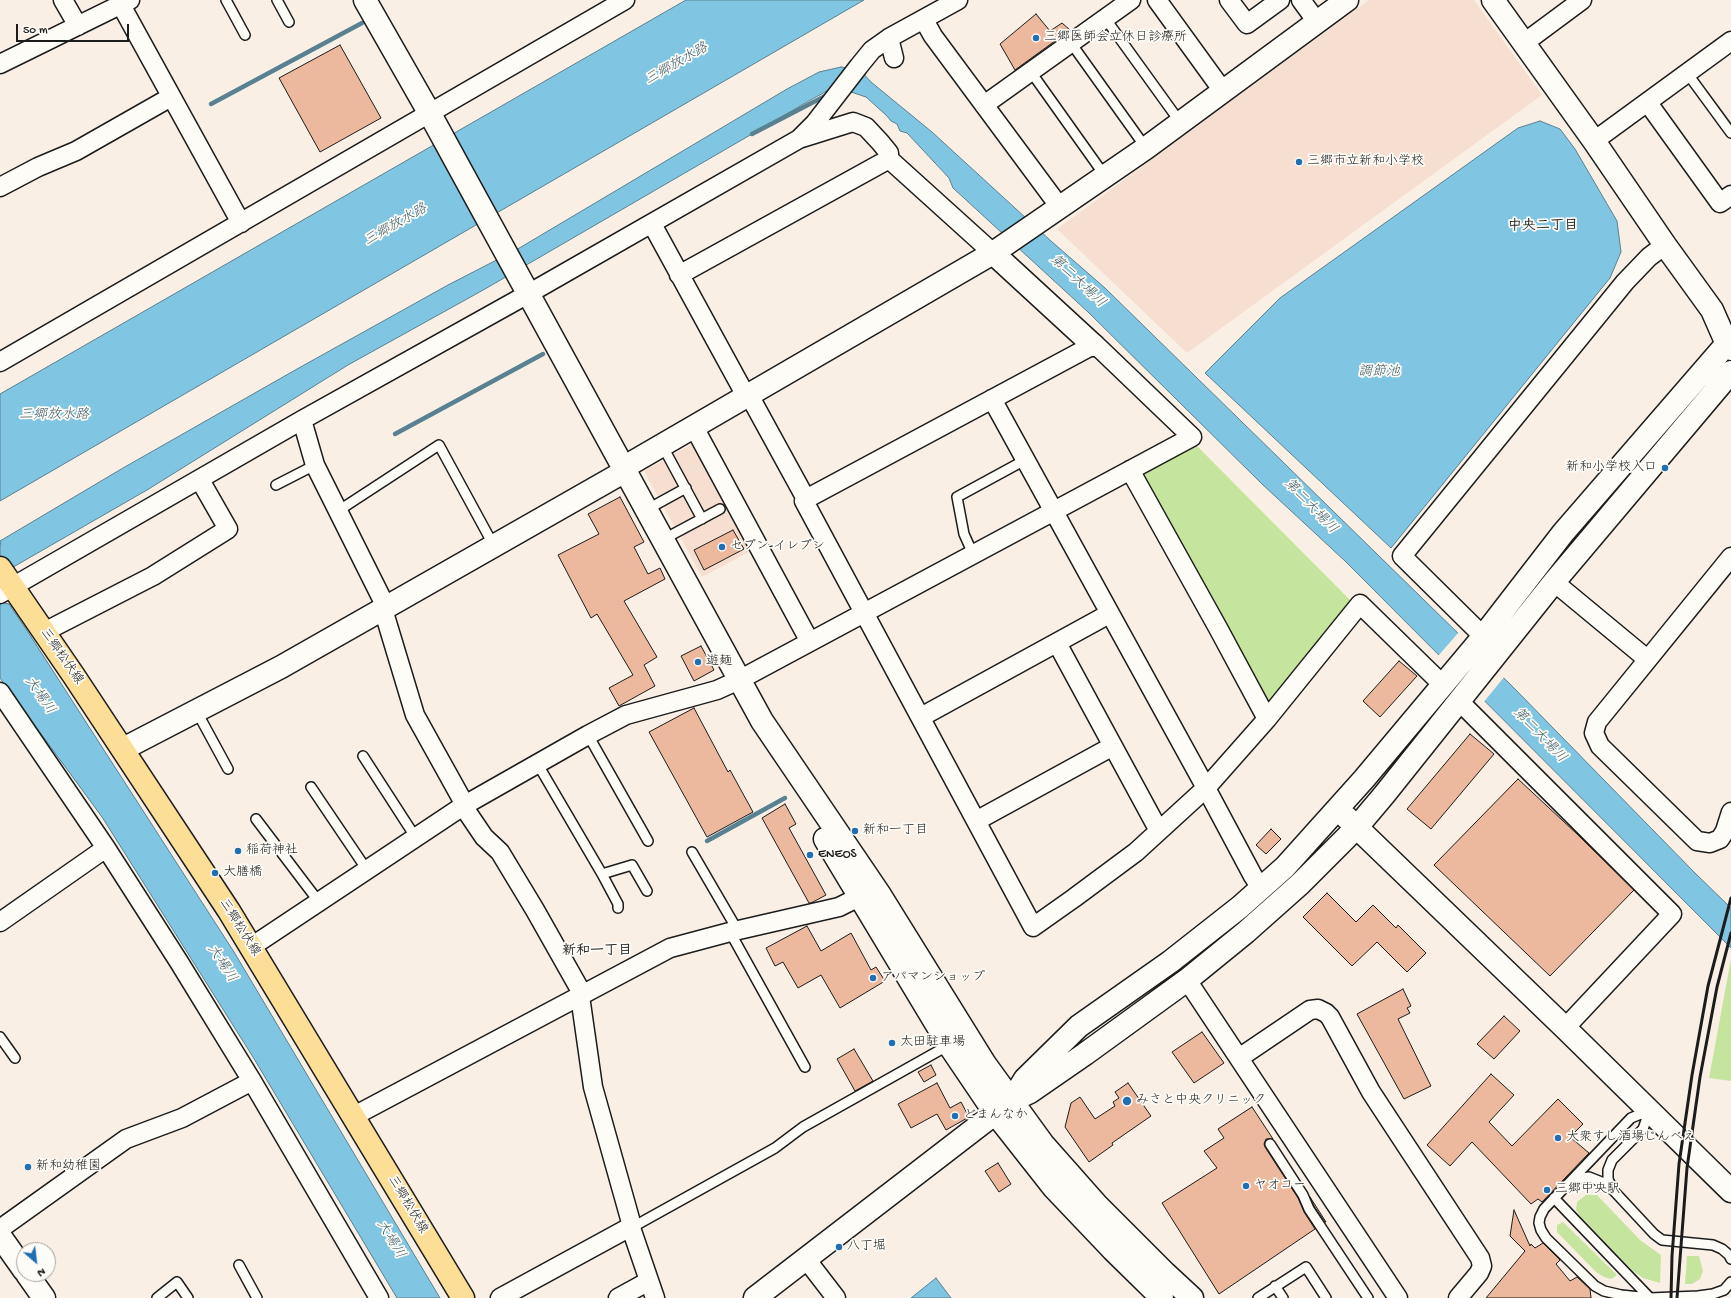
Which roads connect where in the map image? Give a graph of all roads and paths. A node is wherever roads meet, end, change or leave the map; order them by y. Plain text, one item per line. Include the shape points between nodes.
1 (63, 0) edge
2 (226, 0) edge
3 (277, 0) edge
4 (365, 0) edge
5 (625, 0) edge
6 (958, 0) edge
7 (1131, 0) edge
8 (1157, 0) edge
9 (1229, 0) edge
10 (1280, 0) edge
11 (1301, 0) edge
12 (1347, 0) edge
13 (1493, 0) edge
14 (1582, 0) edge
15 (125, 2) edge
16 (1105, 18) junction
17 (924, 20) junction
18 (289, 22) dead end
19 (1317, 22) junction
20 (78, 26) junction
21 (244, 35) dead end
22 (889, 38) junction
23 (1731, 41) edge
24 (1071, 43) junction
25 (1524, 43) junction
26 (894, 58) dead end
27 (0, 64) edge
28 (1031, 72) junction
29 (1687, 73) junction
30 (1223, 92) junction
31 (171, 97) junction
32 (1648, 103) junction
33 (984, 105) junction
34 (1180, 122) junction
35 (435, 123) junction
36 (1731, 133) edge
37 (799, 139) junction
38 (1594, 141) junction
39 (1146, 148) junction
40 (889, 159) junction
41 (1105, 176) junction
42 (0, 188) edge
43 (1731, 195) edge
44 (1059, 206) junction
45 (242, 223) junction
46 (652, 224) junction
47 (1664, 245) junction
48 (996, 251) junction
49 (679, 275) junction
50 (526, 291) junction
51 (1730, 339) edge
52 (1093, 345) junction
53 (0, 362) edge
54 (1731, 372) edge
55 (748, 396) junction
56 (992, 399) junction
57 (302, 420) junction
58 (694, 427) junction
59 (662, 445) junction
60 (1025, 460) junction
61 (315, 465) junction
62 (624, 469) junction
63 (1130, 470) junction
64 (200, 480) junction
65 (276, 486) dead end
66 (686, 488) junction
67 (806, 499) junction
68 (720, 509) dead end
69 (646, 510) junction
70 (338, 511) junction
71 (1052, 511) junction
72 (702, 519) junction
73 (662, 540) junction
74 (494, 546) junction
75 (973, 554) junction
76 (1731, 557) edge
77 (1554, 582) junction
78 (4, 584) edge
79 (385, 608) junction
80 (864, 614) junction
81 (1110, 614) junction
82 (44, 632) junction
83 (810, 642) junction
84 (1057, 643) junction
85 (1485, 645) junction
86 (1647, 659) junction
87 (739, 680) junction
88 (1445, 682) junction
89 (0, 692) edge
90 (1461, 698) junction
91 (197, 712) junction
92 (921, 718) junction
93 (1267, 719) junction
94 (588, 735) junction
95 (1113, 746) junction
96 (123, 749) junction
97 (363, 756) dead end
98 (537, 763) junction
99 (228, 769) dead end
100 (311, 787) dead end
101 (1206, 788) junction
102 (464, 806) junction
103 (1338, 809) junction
104 (1731, 812) edge
105 (256, 819) dead end
106 (976, 821) junction
107 (1357, 827) junction
108 (1159, 832) junction
109 (416, 838) junction
110 (648, 841) dead end
111 (106, 848) junction
112 (692, 852) dead end
113 (368, 870) junction
114 (602, 874) junction
115 (1262, 888) junction
116 (647, 891) dead end
117 (868, 893) junction
118 (319, 902) junction
119 (618, 908) dead end
120 (0, 922) edge
121 (734, 931) junction
122 (251, 947) junction
123 (1187, 980) junction
124 (581, 996) junction
125 (1565, 1028) junction
126 (0, 1037) edge
127 (949, 1045) junction
128 (16, 1058) dead end
129 (1239, 1058) junction
130 (805, 1067) dead end
131 (252, 1080) junction
132 (1003, 1107) junction
133 (1650, 1111) junction
134 (354, 1116) junction
135 (1270, 1144) dead end
136 (1572, 1180) junction
137 (1613, 1190) junction
138 (1731, 1191) edge
139 (1554, 1198) junction
140 (632, 1227) junction
141 (0, 1229) edge
142 (0, 1236) edge
143 (16, 1259) edge
144 (806, 1259) junction
145 (1731, 1259) edge
146 (239, 1265) dead end
147 (649, 1281) junction
148 (33, 1282) edge
149 (1731, 1282) edge
150 (1275, 1286) junction
151 (44, 1298) edge
152 (157, 1298) edge
153 (188, 1298) edge
154 (256, 1298) edge
155 (379, 1298) edge
156 (463, 1298) edge
157 (500, 1298) edge
158 (618, 1298) edge
159 (655, 1298) edge
160 (755, 1298) edge
161 (836, 1298) edge
162 (1162, 1298) edge
163 (1192, 1298) edge
164 (1258, 1298) edge
165 (1283, 1298) edge
166 (1326, 1298) edge
167 (1368, 1298) edge
168 (1398, 1298) edge
169 (1458, 1298) edge
170 (1650, 1298) edge

1 - 20 street
2 - 21 lane
3 - 18 lane
4 - 35 street
5 - 35 street
6 - 17 street
7 - 16 street
8 - 30 street
9 - 10 street via 1246,24
11 - 19 street
12 - 19 street
13 - 25 street
14 - 25 street
15 - 20 street
15 - 31 street
16 - 24 street
16 - 34 lane
17 - 22 street
17 - 33 street
19 - 30 street
20 - 27 street
22 - 26 street
22 - 37 street via 872,50 815,123
23 - 29 street
24 - 28 street
24 - 39 lane
25 - 38 street
28 - 33 street
28 - 41 lane
29 - 32 street
29 - 36 lane
30 - 34 street
31 - 42 street via 76,151 38,167
31 - 45 street
32 - 38 street
32 - 43 street via 1720,203
33 - 44 street
34 - 39 street
35 - 45 street
35 - 50 street
37 - 40 street via 852,122 866,127 880,142
37 - 46 street
38 - 47 street
39 - 41 street
40 - 48 street
40 - 49 street
41 - 44 street
44 - 48 street
45 - 53 street
46 - 49 street
46 - 50 street
47 - 51 street
47 - 85 street via 1625,282 1402,556
48 - 52 street
48 - 55 street
49 - 55 street
50 - 57 street
50 - 62 street
51 - 85 street via 1563,534
52 - 56 street
52 - 63 street via 1095,344 1192,437
54 - 77 street
55 - 58 street
55 - 67 street
56 - 60 street
56 - 67 street
57 - 61 street
57 - 64 street
58 - 59 street
58 - 83 street
59 - 62 street
59 - 66 lane
60 - 71 street
60 - 75 lane via 957,498 964,534
61 - 65 lane
61 - 70 street
62 - 69 street
62 - 74 street via 620,474
63 - 71 street
63 - 93 street
64 - 78 street
64 - 82 street via 228,529 153,576
66 - 69 lane
66 - 72 lane
67 - 80 street via 804,501
68 - 72 lane
69 - 73 street
70 - 74 lane via 439,445
70 - 79 street
71 - 75 street
71 - 81 street
72 - 73 lane
73 - 87 street
74 - 79 street
75 - 80 street
76 - 86 street
77 - 85 street
77 - 86 street
78 - 82 main road, 三郷松伏線
79 - 91 street
79 - 102 street via 415,715
80 - 83 street
80 - 92 street
81 - 84 street
81 - 101 street
82 - 96 main road, 三郷松伏線
83 - 87 street
84 - 92 street
84 - 95 street
85 - 88 street
85 - 90 street
86 - 104 street via 1597,722 1594,733 1600,746 1697,840 1710,843 1720,839
87 - 94 street via 718,690 626,715
87 - 117 street via 781,762
88 - 93 street via 1360,604
88 - 103 street
89 - 111 street
90 - 107 street
90 - 125 street via 1672,914
91 - 96 street
91 - 99 lane
92 - 106 street
93 - 101 street
94 - 98 street
94 - 110 lane
95 - 106 street
95 - 108 street
96 - 122 main road, 三郷松伏線
97 - 109 lane
98 - 102 street
98 - 114 lane
100 - 113 lane
101 - 108 street
101 - 115 street
102 - 109 street
102 - 124 street via 484,838 500,852 535,910
103 - 107 street
103 - 115 street via 1285,867
105 - 118 lane
106 - 108 street via 1033,927 1136,852
107 - 123 street via 1277,905
107 - 125 street
109 - 113 street
111 - 120 street
111 - 131 street
112 - 121 lane
113 - 118 street
114 - 116 lane via 632,865
114 - 119 lane
115 - 132 street via 1170,962 1079,1026 1026,1079
117 - 121 street via 839,907
117 - 127 street
117 - 132 street via 966,1035
118 - 122 street
121 - 124 street via 670,948
121 - 130 lane
122 - 134 main road, 三郷松伏線
123 - 129 street
123 - 132 street via 1030,1092
124 - 134 street
124 - 140 street via 593,1087
125 - 133 street
126 - 128 lane
127 - 132 street
127 - 140 lane via 803,1127 775,1148
129 - 168 street
129 - 169 street via 1310,1010 1318,1009 1330,1017 1372,1092 1480,1258 1482,1266 1479,1273
131 - 141 street via 182,1118 126,1139
131 - 155 street
132 - 144 street
132 - 162 street via 1054,1188
132 - 163 street via 1043,1144 1097,1205
133 - 136 lane via 1632,1118
133 - 137 lane via 1643,1129 1612,1160 1608,1179
133 - 138 street
134 - 156 main road, 三郷松伏線
135 - 167 lane
136 - 137 lane via 1589,1176
136 - 139 lane
137 - 145 lane via 1662,1240 1713,1245 1722,1249
139 - 170 lane
139 - 170 lane via 1538,1223 1546,1238 1595,1286 1621,1296
140 - 147 street
140 - 157 street
142 - 143 street
144 - 160 street
144 - 161 street
146 - 154 lane
147 - 158 street
147 - 159 street
148 - 151 street
149 - 170 lane via 1724,1290 1713,1294
150 - 164 lane
150 - 165 lane
150 - 166 lane via 1306,1267
152 - 153 lane via 177,1282

